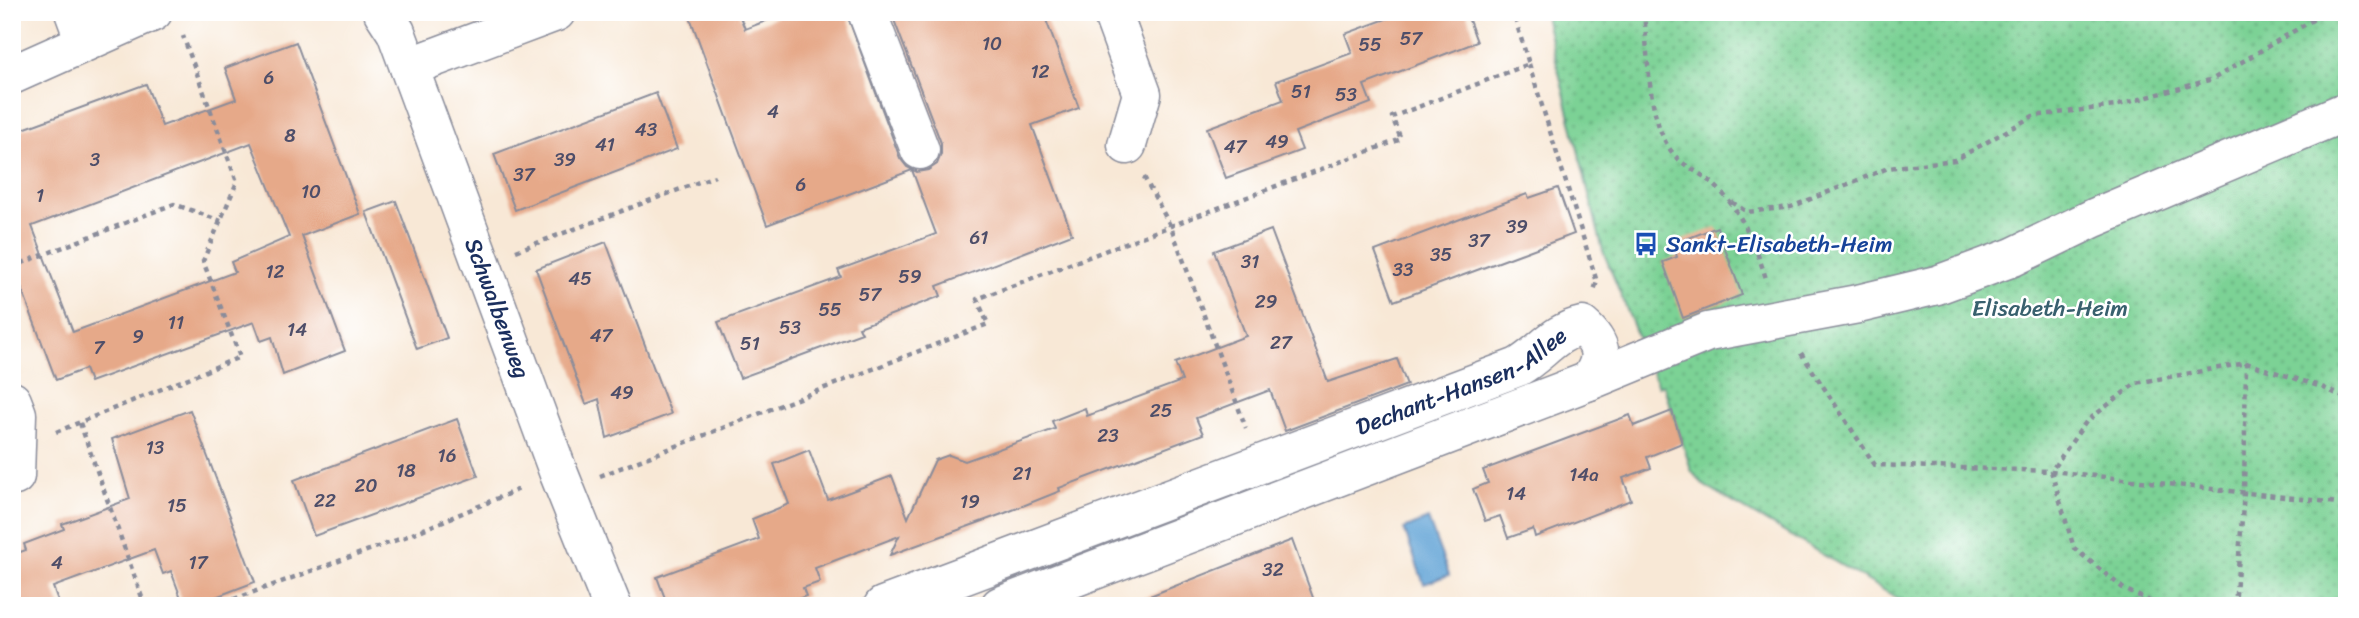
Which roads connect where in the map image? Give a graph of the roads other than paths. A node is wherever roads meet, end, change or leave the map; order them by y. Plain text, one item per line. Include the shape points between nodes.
1 (383, 12) edge
2 (556, 12) edge
3 (867, 12) edge
4 (1112, 12) edge
5 (166, 19) edge
6 (79, 27) edge
7 (409, 67) junction
8 (12, 75) edge
9 (2347, 111) edge
10 (1127, 145) road end
11 (920, 150) dead end
12 (1588, 381) junction
13 (12, 401) edge
14 (17, 459) road end
15 (612, 606) edge
16 (883, 606) edge
17 (1000, 606) edge

1 - 7 street, Schwalbenweg
2 - 7 street
3 - 11 street
4 - 10 street via 1142,93
5 - 6 street
6 - 8 street
7 - 15 street, Schwalbenweg
9 - 12 street via 2013,257 1937,285 1708,332
12 - 16 street, Dechant-Hansen-Allee via 1599,367 1602,353 1595,337 1582,326 1564,330 1518,367
12 - 17 street, Dechant-Hansen-Allee
13 - 14 street via 18,414

